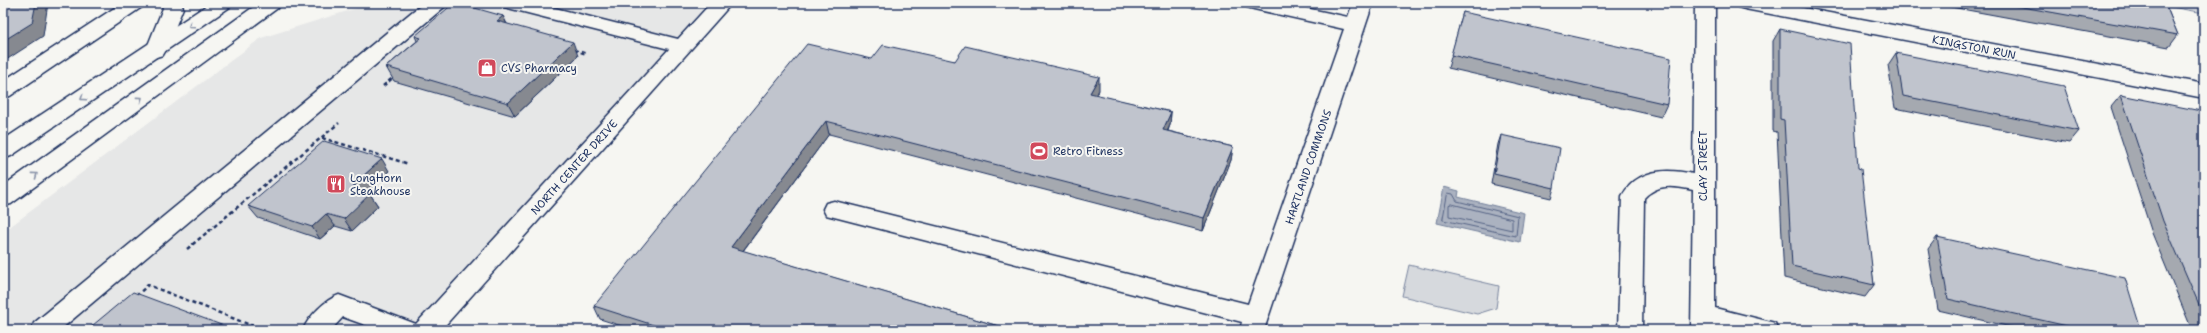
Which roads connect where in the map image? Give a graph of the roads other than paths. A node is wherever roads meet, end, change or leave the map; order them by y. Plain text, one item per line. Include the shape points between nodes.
1 (135, 3) edge
2 (171, 3) edge
3 (223, 3) edge
4 (439, 3) edge
5 (511, 3) edge
6 (722, 3) edge
7 (1254, 3) edge
8 (1363, 3) edge
9 (1705, 3) edge
10 (1745, 3) edge
11 (269, 6) edge
12 (1356, 25) junction
13 (681, 46) junction
14 (156, 50) junction
15 (3, 91) edge
16 (2204, 91) edge
17 (3, 151) edge
18 (1703, 184) junction
19 (3, 198) edge
20 (834, 209) dead end
21 (1254, 323) edge
22 (1703, 323) edge
23 (43, 330) edge
24 (315, 330) edge
25 (407, 330) edge
26 (426, 330) edge
27 (1630, 330) edge
28 (1766, 330) edge

1 - 15 main road
2 - 14 main road via 173,8
3 -> 14 main road
4 - 23 main road via 414,20
5 - 13 main road
6 - 13 main road, NORTH CENTER DRIVE
7 - 12 main road
8 - 12 main road, HARTLAND COMMONS
9 - 18 main road, CLAY STREET
10 - 16 main road, KINGSTON RUN
19 -> 11 main road
12 - 21 main road, HARTLAND COMMONS
13 - 26 main road, NORTH CENTER DRIVE via 607,132
14 -> 17 main road
18 - 22 main road, CLAY STREET
18 - 27 main road via 1677,178 1655,179 1642,185 1633,196
20 - 21 main road
22 - 28 main road
24 - 25 main road via 339,305

